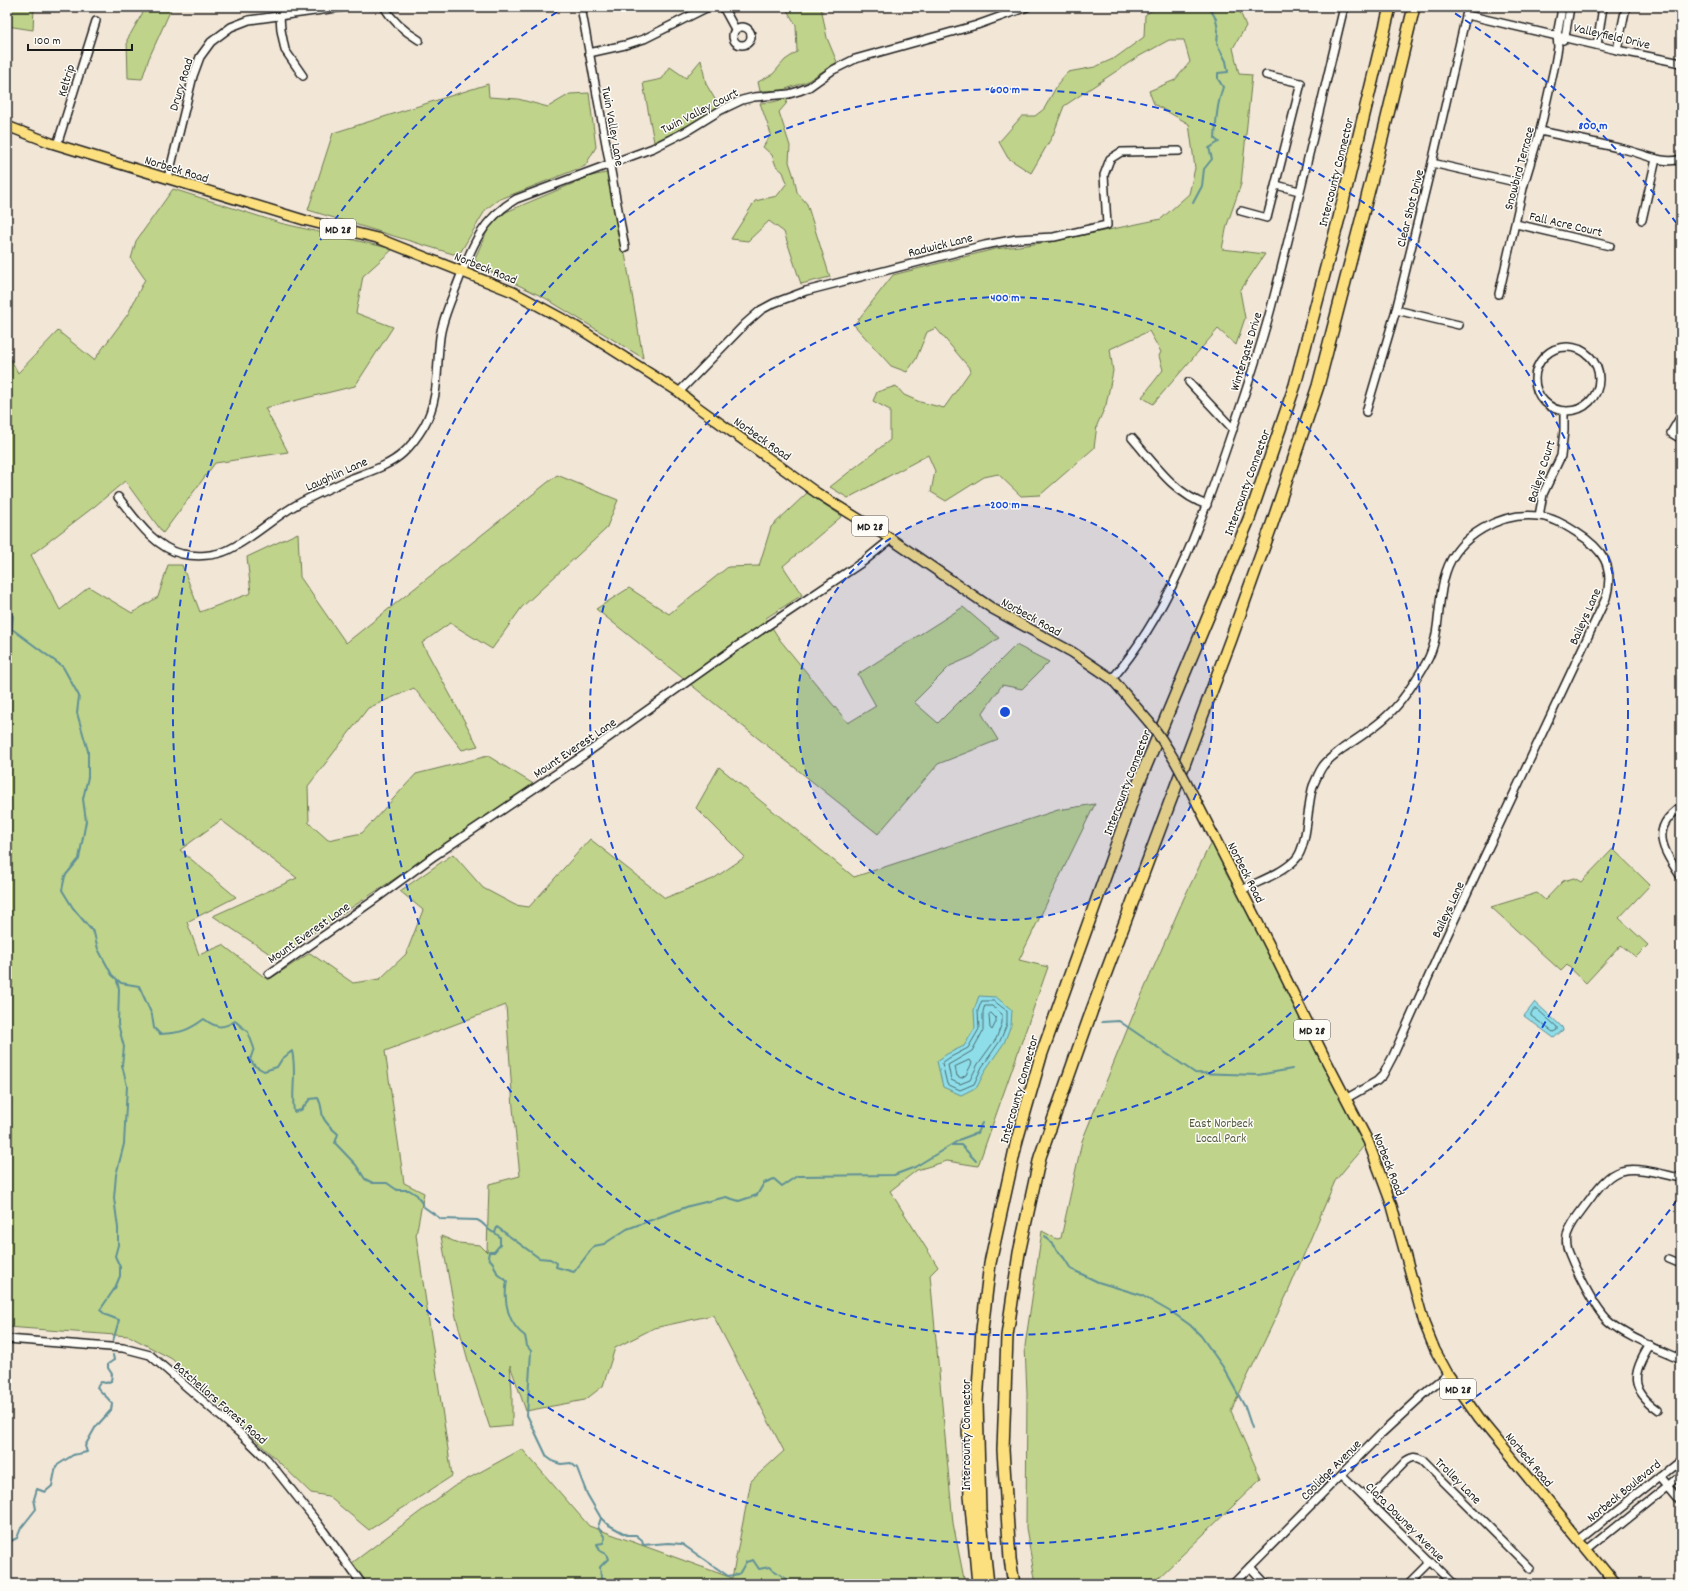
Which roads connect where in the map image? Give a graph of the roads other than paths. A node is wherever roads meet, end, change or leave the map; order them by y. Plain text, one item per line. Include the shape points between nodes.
1 (344, 7) edge
2 (384, 7) edge
3 (581, 7) edge
4 (708, 7) edge
5 (723, 7) edge
6 (1027, 7) edge
7 (1344, 7) edge
8 (1390, 7) edge
9 (1414, 7) edge
10 (1561, 7) edge
11 (1570, 7) edge
12 (1604, 7) edge
13 (1626, 7) edge
14 (1468, 11) edge
15 (280, 16) junction
16 (96, 21) dead end
17 (735, 29) dead end
18 (1557, 35) junction
19 (1565, 37) junction
20 (419, 40) dead end
21 (1596, 45) junction
22 (1558, 47) junction
23 (1617, 50) junction
24 (590, 53) junction
25 (1681, 63) edge
26 (1266, 75) dead end
27 (303, 76) dead end
28 (7, 126) edge
29 (1540, 131) junction
30 (57, 145) junction
31 (1179, 151) dead end
32 (1656, 159) junction
33 (1681, 159) edge
34 (1432, 163) junction
35 (609, 164) junction
36 (168, 178) junction
37 (1524, 184) junction
38 (1276, 185) junction
39 (1299, 191) junction
40 (1241, 212) dead end
41 (1642, 220) dead end
42 (1516, 224) junction
43 (1610, 246) dead end
44 (625, 248) dead end
45 (462, 271) junction
46 (1499, 294) dead end
47 (1396, 310) junction
48 (1459, 325) dead end
49 (1189, 382) dead end
50 (678, 392) junction
51 (1564, 410) junction
52 (1366, 412) dead end
53 (1681, 416) edge
54 (1233, 429) junction
55 (1132, 438) dead end
56 (1681, 439) edge
57 (118, 497) dead end
58 (1207, 505) junction
59 (1539, 516) junction
60 (891, 539) junction
61 (1112, 679) junction
62 (1681, 807) edge
63 (1681, 877) edge
64 (1242, 890) junction
65 (269, 974) dead end
66 (1347, 1098) junction
67 (1681, 1178) edge
68 (1668, 1259) dead end
69 (1681, 1264) edge
70 (7, 1338) edge
71 (1650, 1345) junction
72 (1681, 1359) edge
73 (1448, 1374) junction
74 (977, 1403) junction
75 (1660, 1410) dead end
76 (1681, 1459) edge
77 (1342, 1475) junction
78 (1661, 1475) junction
79 (1681, 1475) edge
80 (1670, 1485) junction
81 (1368, 1500) junction
82 (1681, 1500) edge
83 (1580, 1540) junction
84 (1588, 1550) junction
85 (1431, 1562) junction
86 (1250, 1567) junction
87 (1530, 1568) dead end
88 (362, 1584) edge
89 (978, 1584) edge
90 (988, 1584) edge
91 (1014, 1584) edge
92 (1233, 1584) edge
93 (1266, 1584) edge
94 (1409, 1584) edge
95 (1453, 1584) edge
96 (1614, 1584) edge

1 - 15 street, Drury Road
2 - 20 street via 392,20
3 - 24 street, Twin Valley Lane
4 - 24 street via 644,39
5 - 17 street
6 - 35 street, Twin Valley Court via 977,25 855,59 799,91 742,100 669,140
7 - 39 street, Wintergate Drive
8 - 74 highway, Intercounty Connector via 1295,385 1249,519 1138,787 1041,1056 1017,1140 990,1263
9 - 91 highway via 1318,386 1272,524 1040,1157 1019,1253 1007,1336 1003,1450
10 - 18 street, Snowbird Terrace
11 - 19 street, Snowbird Terrace
12 - 21 street
13 - 23 street
14 - 18 street, Valleyfield Drive
14 - 34 street, Clear Shot Drive
15 - 27 street via 285,50
15 - 36 street, Drury Road via 249,20 231,27 211,42 200,57
16 - 30 street, Keltrip
18 - 19 street, Valleyfield Drive
18 - 22 street, Snowbird Terrace
19 - 21 street, Valleyfield Drive
19 - 22 street, Snowbird Terrace
21 - 23 street, Valleyfield Drive
22 - 29 street, Snowbird Terrace
23 - 25 street, Valleyfield Drive
24 - 35 street, Twin Valley Lane
26 - 38 street via 1301,83
28 - 30 main road, Norbeck Road / MD 28
29 - 32 street
29 - 37 street, Snowbird Terrace
30 - 36 main road, Norbeck Road / MD 28
31 - 50 street, Radwick Lane via 1121,152 1110,159 1104,176 1107,226 1054,237 1017,239 985,245 806,291 774,303 745,324
32 - 33 street
32 - 41 street
34 - 37 street
34 - 47 street, Clear Shot Drive
35 - 44 street, Twin Valley Lane
35 - 45 street, Twin Valley Court via 516,199 504,206 485,226
36 - 45 main road, Norbeck Road / MD 28 via 304,220 377,238
37 - 42 street, Snowbird Terrace
38 - 39 street
38 - 40 street via 1267,218
39 - 54 street, Wintergate Drive via 1270,309
42 - 43 street, Fall Acre Court
42 - 46 street, Snowbird Terrace
45 - 50 main road, Norbeck Road / MD 28 via 513,292 572,324
45 - 57 street, Laughlin Lane via 440,332 437,383 431,412 411,445 391,461 295,505 228,550 204,556 182,554 162,544 143,527
47 - 48 street
47 - 52 street, Clear Shot Drive
49 - 54 street
50 - 60 main road, Norbeck Road / MD 28 via 818,493
51 - 51 street via 1582,407 1591,400 1597,390 1599,375 1594,361 1582,350 1573,347 1553,350 1544,357 1537,368 1535,379 1541,397 1550,406
51 - 59 street, Baileys Court via 1561,456 1543,494
53 - 56 street via 1671,433
54 - 58 street, Wintergate Drive
55 - 58 street via 1180,491 1194,501
58 - 61 street, Wintergate Drive via 1178,575 1161,608 1140,644
59 - 64 street, Baileys Lane via 1521,516 1493,523 1474,534 1458,550 1446,572 1438,621 1427,662 1391,713 1323,765 1313,786 1302,848 1297,859 1287,867
59 - 66 street, Baileys Lane via 1561,522 1593,544 1602,554 1608,566 1610,585 1606,598 1393,1056 1377,1081
60 - 61 main road, Norbeck Road / MD 28 via 993,609 1072,652
60 - 65 street, Mount Everest Lane via 864,561 434,856
61 - 64 main road, Norbeck Road / MD 28, bridge via 1161,738
62 - 63 street via 1665,821 1661,838 1662,846
64 - 66 main road, Norbeck Road / MD 28
66 - 73 main road, Norbeck Road / MD 28 via 1377,1162 1393,1208 1424,1323
67 - 71 street via 1634,1170 1617,1172 1595,1192 1567,1234 1568,1252 1600,1312 1618,1329
68 - 69 street
70 - 88 street, Batchellors Forest Road via 123,1348 150,1355 267,1459
71 - 72 street
71 - 75 street via 1638,1369 1636,1385 1646,1401
73 - 77 street, Coolidge Avenue via 1382,1433
73 - 83 main road, Norbeck Road / MD 28 via 1479,1418
74 - 89 highway via 968,1423 970,1495
74 - 90 highway, Intercounty Connector via 980,1511
76 - 78 street, Norbeck Boulevard
77 - 81 street, Clara Downey Avenue
77 - 86 street, Coolidge Avenue
78 - 80 street
78 - 83 street, Norbeck Boulevard
79 - 80 street, Norbeck Boulevard
80 - 82 street
80 - 84 street, Norbeck Boulevard
81 - 85 street, Clara Downey Avenue
81 - 87 street, Trolley Lane via 1406,1461 1417,1457
83 - 84 main road, Norbeck Road / MD 28
84 - 96 main road, Norbeck Road / MD 28
85 - 94 street
85 - 95 street, Clara Downey Avenue
86 - 92 street, Coolidge Avenue
86 - 93 street

